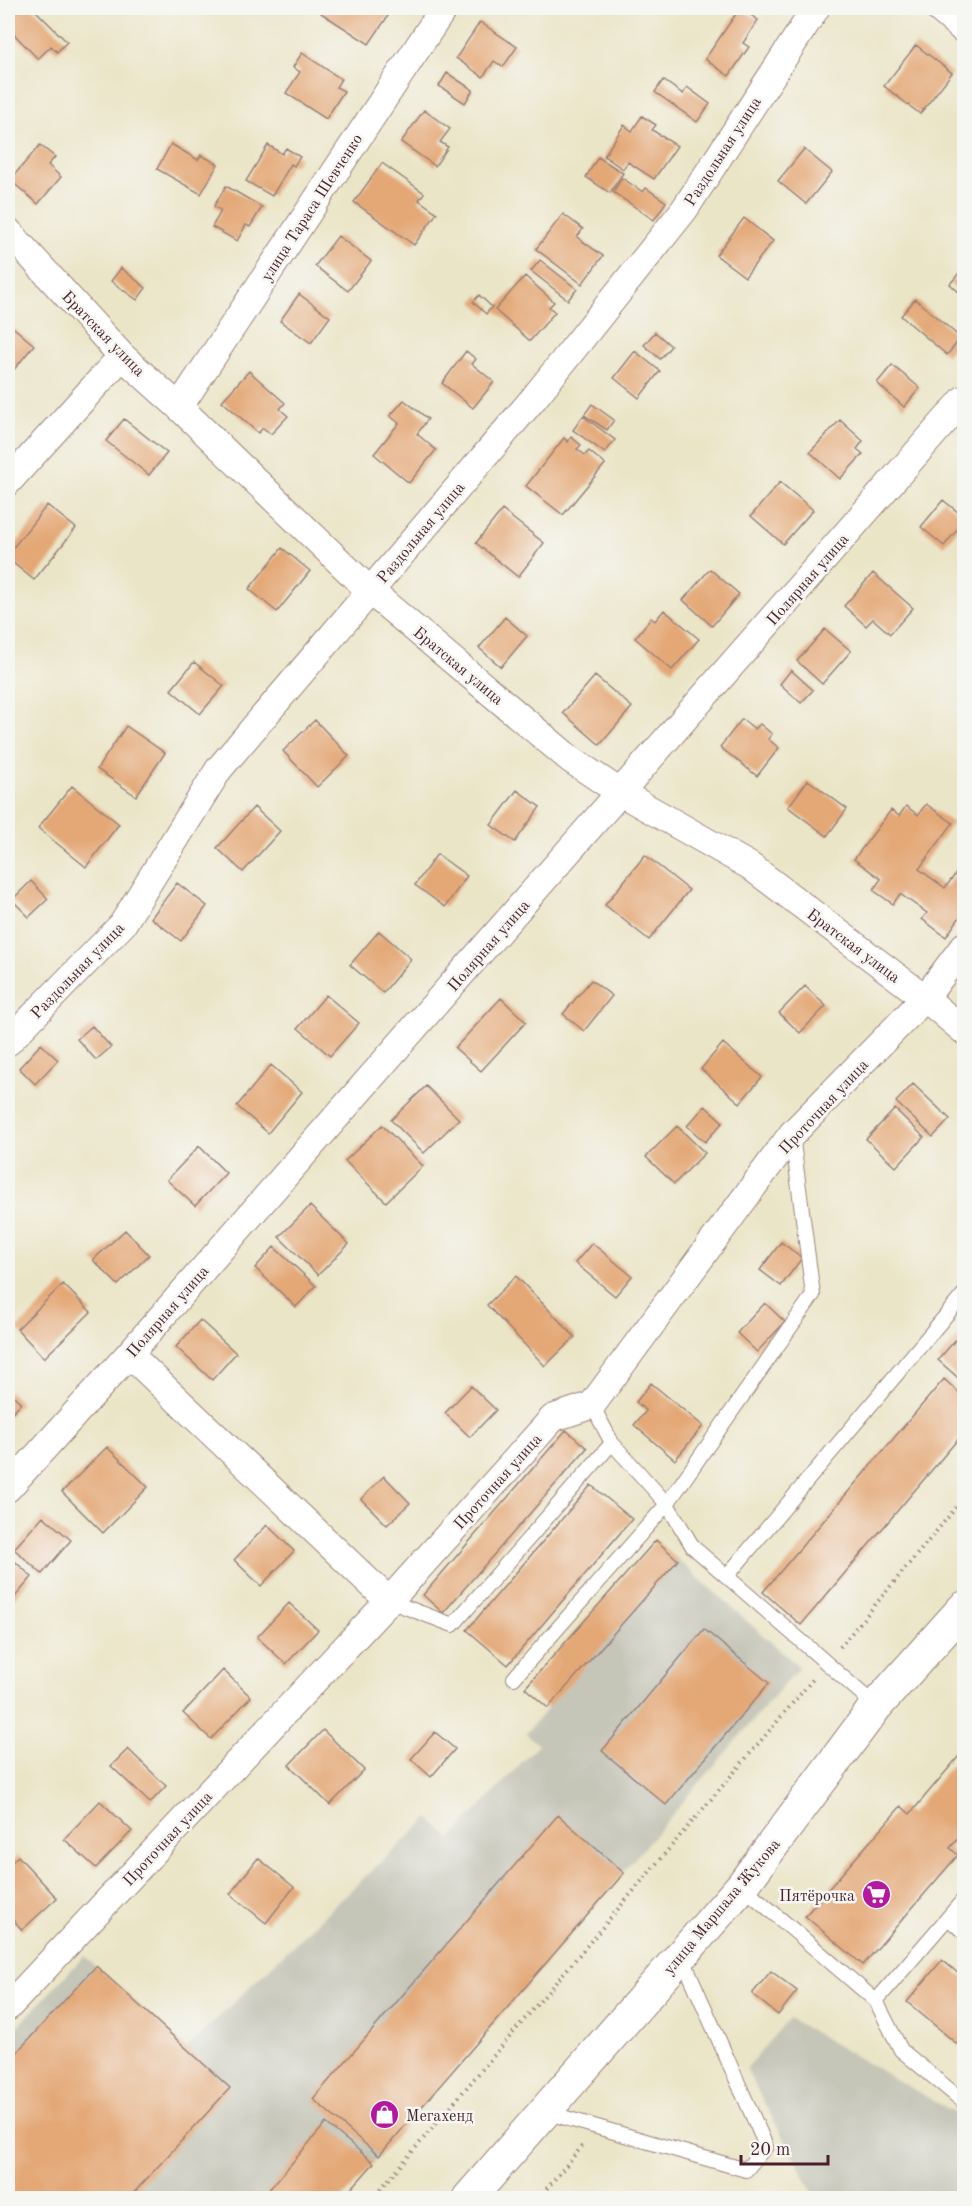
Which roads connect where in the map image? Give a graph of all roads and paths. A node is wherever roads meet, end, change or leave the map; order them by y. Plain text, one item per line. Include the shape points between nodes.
1 (444, 8) edge
2 (816, 8) edge
3 (938, 8) edge
4 (964, 30) edge
5 (8, 231) edge
6 (122, 356) junction
7 (964, 399) edge
8 (179, 407) junction
9 (8, 482) edge
10 (370, 591) junction
11 (621, 793) junction
12 (964, 946) edge
13 (925, 998) junction
14 (964, 1031) edge
15 (8, 1042) edge
16 (792, 1134) junction
17 (964, 1294) edge
18 (129, 1354) junction
19 (592, 1405) junction
20 (612, 1443) junction
21 (8, 1488) edge
22 (964, 1498) edge
23 (666, 1504) junction
24 (727, 1576) junction
25 (389, 1601) junction
26 (964, 1608) edge
27 (826, 1663) junction
28 (514, 1678) dead end
29 (876, 1706) junction
30 (742, 1886) junction
31 (964, 1899) edge
32 (948, 1918) junction
33 (964, 1932) edge
34 (681, 1955) junction
35 (876, 2001) junction
36 (8, 2007) edge
37 (964, 2102) edge
38 (545, 2112) junction
39 (598, 2128) junction
40 (373, 2199) edge
41 (469, 2199) edge
42 (538, 2199) edge

1 - 8 street, улица Тараса Шевченко
2 - 10 street, Раздольная улица via 684,210 534,398
3 - 4 street
5 - 6 street, Братская улица
6 - 8 street, Братская улица
6 - 9 street
7 - 11 street, Полярная улица
8 - 10 street, Братская улица
10 - 11 street, Братская улица via 570,759
10 - 15 street, Раздольная улица via 219,769 122,926
11 - 13 street, Братская улица via 750,866
11 - 18 street, Полярная улица
12 - 13 street, Проточная улица
13 - 14 street, Братская улица
13 - 16 street, Проточная улица
16 - 19 street, Проточная улица
16 - 23 lane via 813,1295
17 - 24 lane
18 - 21 street, Полярная улица
18 - 25 street
19 - 20 lane
19 - 25 street, Проточная улица via 553,1418
20 - 23 lane
20 - 25 lane via 453,1625
22 - 27 path
23 - 24 lane via 693,1547
23 - 28 lane
24 - 27 lane
25 - 36 street, Проточная улица
26 - 29 main road, улица Маршала Жукова
27 - 29 lane
27 - 40 path
29 - 30 main road, улица Маршала Жукова
30 - 34 main road, улица Маршала Жукова
30 - 35 lane
31 - 32 lane
32 - 33 lane
32 - 35 lane
34 - 38 main road, улица Маршала Жукова
34 - 39 lane via 766,2146 746,2170
35 - 37 lane via 901,2050
38 - 39 lane
38 - 41 main road, улица Маршала Жукова
39 - 42 path

